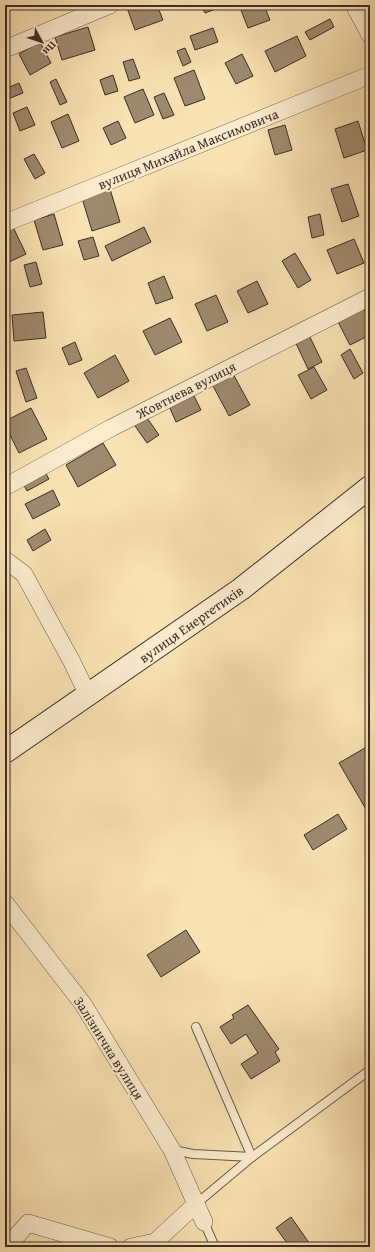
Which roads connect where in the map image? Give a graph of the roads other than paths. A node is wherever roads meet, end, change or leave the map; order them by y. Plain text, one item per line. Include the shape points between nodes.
1 (110, 5) edge
2 (354, 5) edge
3 (370, 35) edge
4 (5, 50) edge
5 (370, 75) edge
6 (5, 223) edge
7 (370, 297) edge
8 (5, 487) edge
9 (370, 487) edge
10 (5, 560) edge
11 (88, 695) junction
12 (5, 752) edge
13 (5, 903) edge
14 (196, 1028) dead end
15 (370, 1070) edge
16 (172, 1150) junction
17 (252, 1156) junction
18 (196, 1204) junction
19 (204, 1222) joint
20 (7, 1247) edge
21 (110, 1247) edge
22 (131, 1247) edge
23 (215, 1247) edge

1 - 4 street
2 - 3 street
5 - 6 street, вулиця Михайла Максимовича
7 - 8 street, Жовтнева вулиця via 111,428
9 - 11 main road, вулиця Енергетиків via 241,589
10 - 11 street via 24,574
11 - 12 main road, вулиця Енергетиків
13 - 16 street, Залізнична вулиця via 83,1004
14 - 17 lane
15 - 17 lane
16 - 17 lane via 193,1154
16 - 18 street, Залізнична вулиця
17 - 18 lane
18 - 19 street, Залізнична вулиця
18 - 22 street via 155,1242
19 - 23 lane
20 - 21 street via 28,1223

